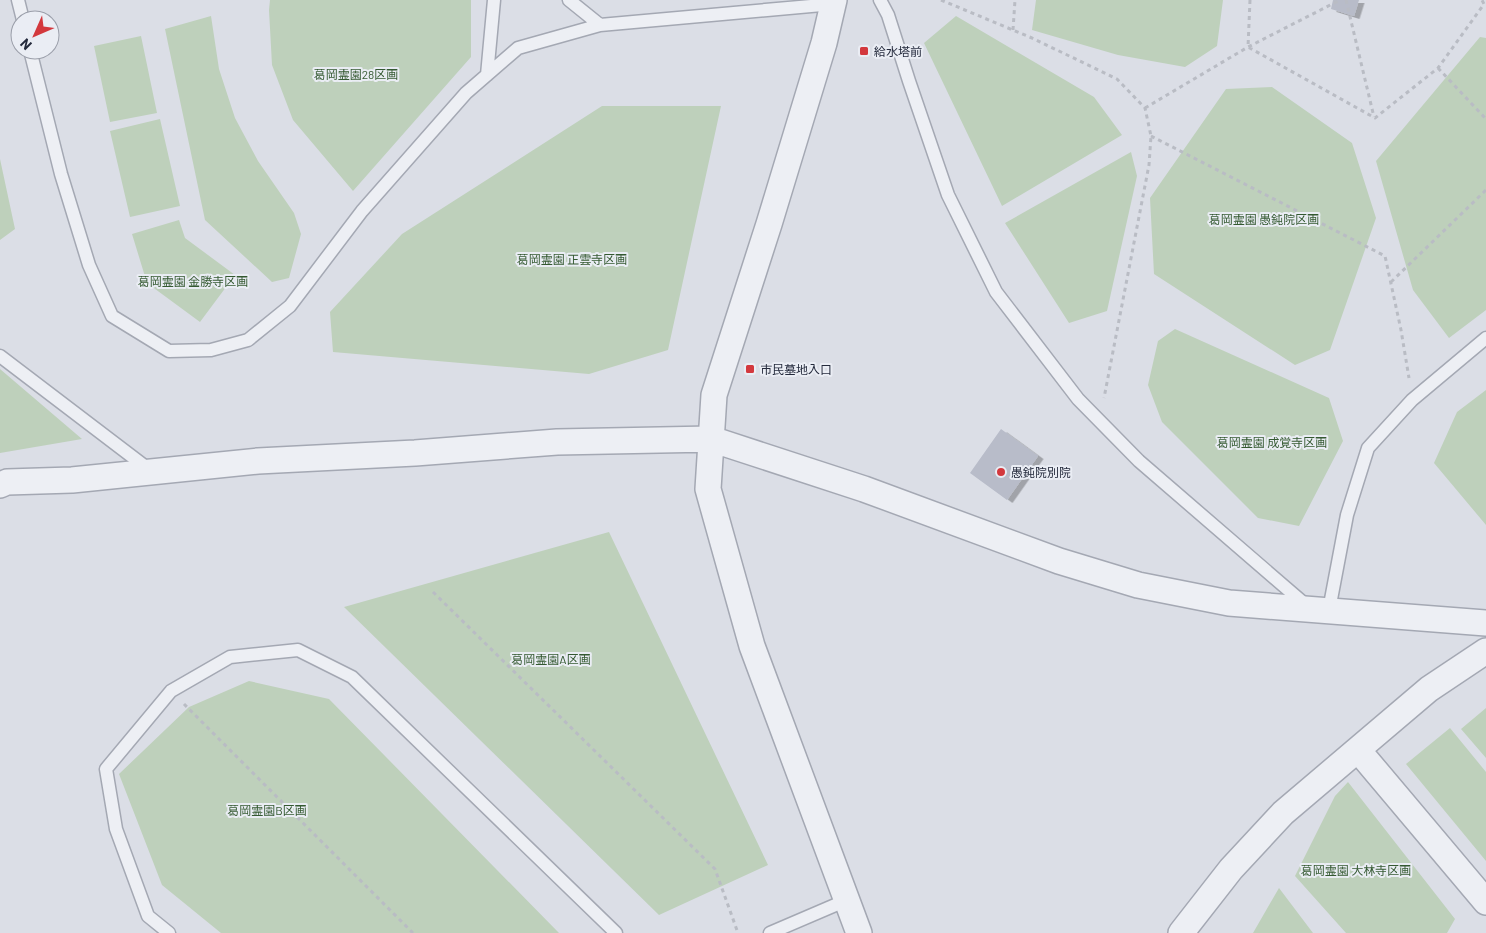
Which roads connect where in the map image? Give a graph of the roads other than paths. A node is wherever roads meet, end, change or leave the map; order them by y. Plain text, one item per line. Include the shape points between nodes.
1 (494, 0) edge
2 (570, 0) edge
3 (880, 0) edge
4 (834, 2) edge
5 (600, 25) junction
6 (33, 60) edge
7 (487, 75) junction
8 (1486, 338) edge
9 (0, 356) edge
10 (711, 439) junction
11 (153, 472) junction
12 (0, 485) edge
13 (1320, 610) junction
14 (1486, 624) edge
15 (1486, 651) edge
16 (1358, 750) junction
17 (847, 900) junction
18 (1486, 902) edge
19 (168, 933) edge
20 (616, 933) edge
21 (770, 933) edge
22 (859, 933) edge
23 (1181, 933) edge

1 - 7 lane
2 - 5 lane
3 - 13 lane via 888,15 948,195 996,292 1078,399 1099,421 1139,460
4 - 5 lane
4 - 10 street via 778,196 714,395
5 - 7 lane via 518,48
6 - 7 lane via 89,264 112,316 169,351 211,350 248,340 290,306 362,211 466,93
8 - 13 lane via 1412,400 1368,448
9 - 11 lane
10 - 11 street via 557,442 258,461
10 - 13 street via 864,489 1059,561 1138,585 1229,603
10 - 17 street via 708,489 752,646
11 - 12 street
13 - 14 street
15 - 16 street via 1429,689
16 - 18 street
16 - 23 street via 1283,813 1230,869
17 - 21 lane
17 - 22 street
19 - 20 lane via 148,916 116,829 106,769 171,691 230,657 298,650 352,677

